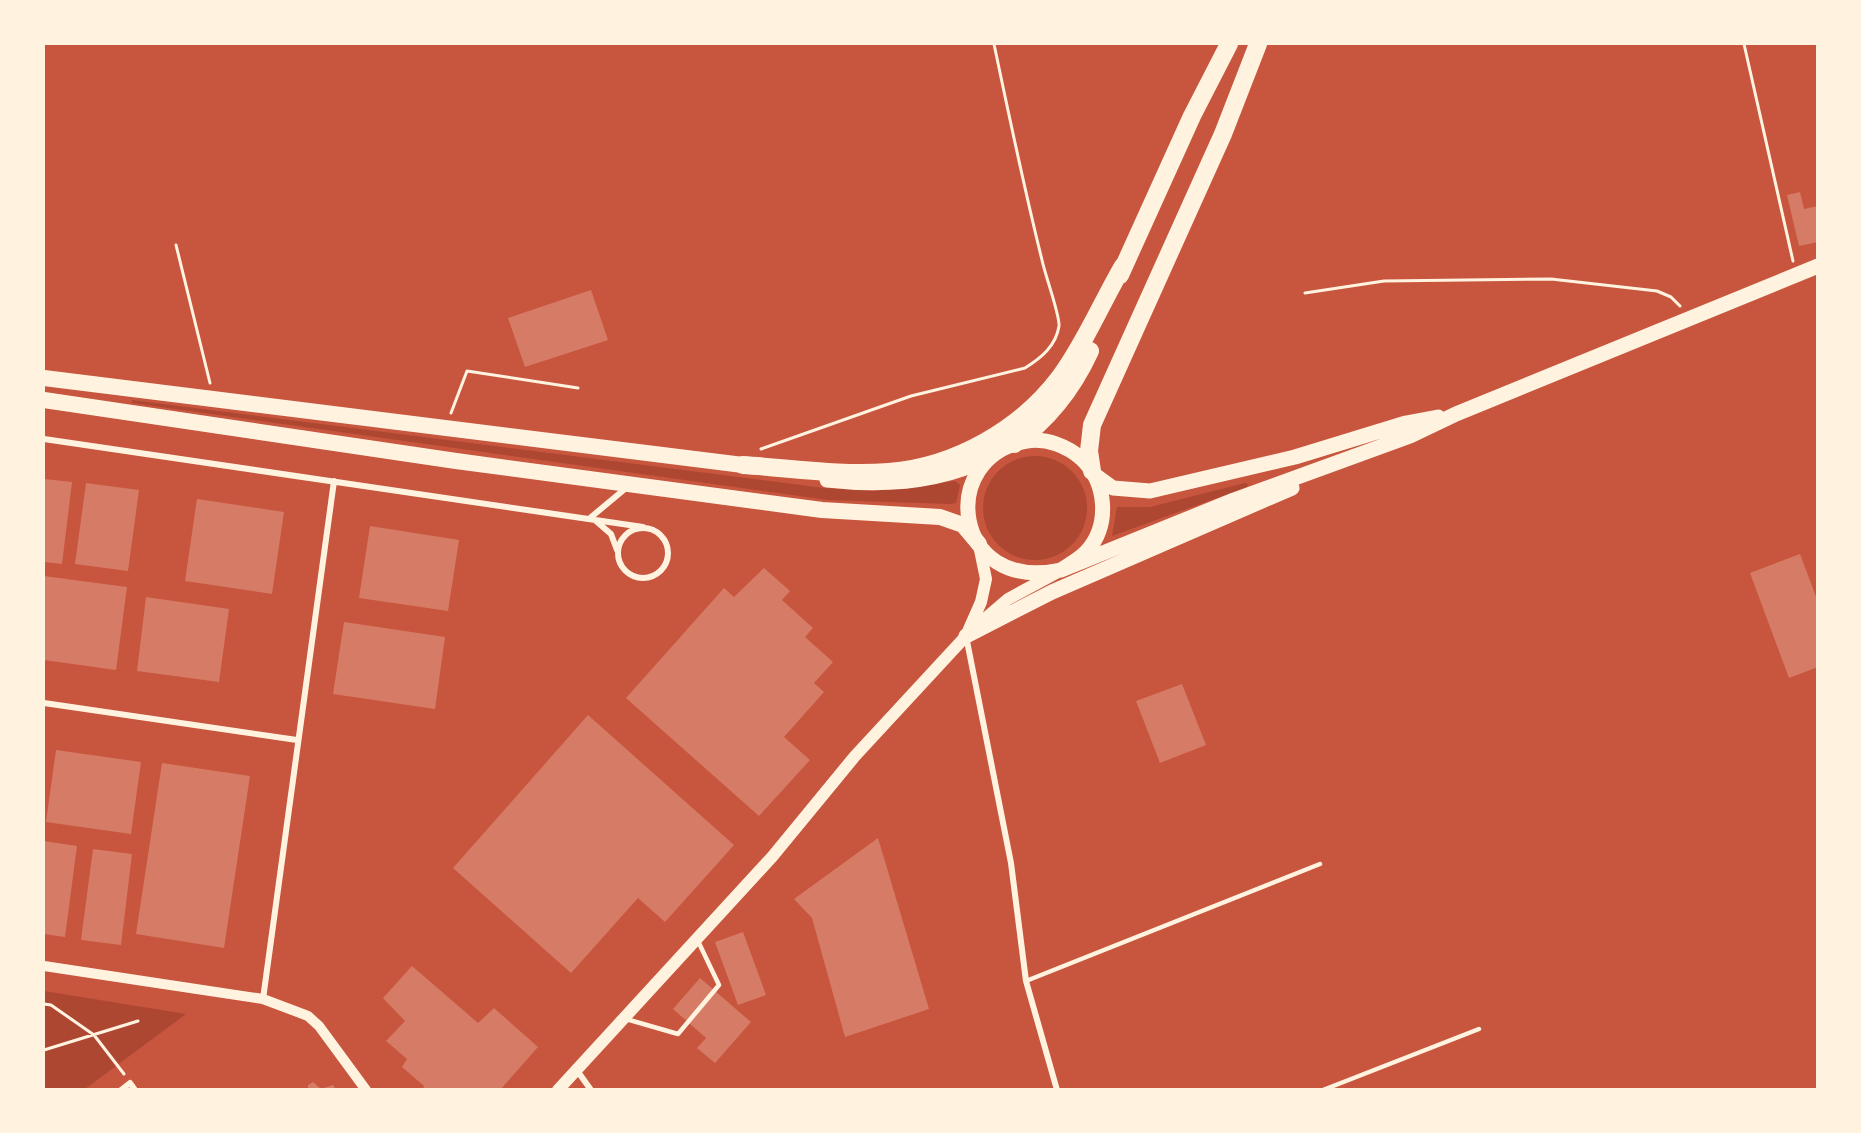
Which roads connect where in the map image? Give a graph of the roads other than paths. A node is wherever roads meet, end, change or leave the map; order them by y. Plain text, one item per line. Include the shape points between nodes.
1 (1220, 44) edge
2 (1229, 44) edge
3 (1258, 44) edge
4 (1271, 44) edge
5 (1192, 116) junction
6 (1223, 134) junction
7 (1123, 266) junction
8 (1818, 266) edge
9 (44, 378) edge
10 (44, 400) edge
11 (1456, 414) junction
12 (1410, 436) junction
13 (44, 439) edge
14 (1014, 444) junction
15 (996, 453) junction
16 (743, 465) junction
17 (1092, 471) junction
18 (334, 482) junction
19 (630, 484) junction
20 (590, 518) junction
21 (643, 528) junction
22 (979, 544) junction
23 (618, 554) junction
24 (1061, 570) junction
25 (966, 636) junction
26 (44, 703) edge
27 (297, 740) junction
28 (1320, 864) dead end
29 (697, 938) junction
30 (44, 966) edge
31 (1026, 981) junction
32 (263, 999) junction
33 (623, 1018) junction
34 (1479, 1029) dead end
35 (576, 1070) junction
36 (121, 1089) edge
37 (135, 1089) edge
38 (366, 1089) edge
39 (558, 1089) edge
40 (591, 1089) edge
41 (1058, 1089) edge
42 (1323, 1089) edge

1 - 5 highway
2 - 5 highway
3 - 6 highway
4 - 6 highway
5 - 7 highway
6 - 17 highway via 1092,425
7 - 14 highway via 1108,310 1074,379 1040,423
7 - 16 highway via 1060,377 1039,401 988,440 929,465 890,472
8 - 11 main road
9 - 16 highway
10 - 19 highway
11 - 12 main road
11 - 17 main road via 1406,423 1295,458 1150,491 1113,488
12 - 24 main road via 1234,500
12 - 25 main road via 1380,456 1218,519 1052,592
13 - 18 street
14 - 15 main road
14 - 17 main road via 1041,441 1061,446
15 - 16 main road via 965,468 935,476 877,484
15 - 22 main road via 977,474 970,491 969,519
17 - 24 main road via 1102,496 1101,525 1086,552
18 - 20 street
18 - 27 street
19 - 20 street
19 - 22 highway via 822,510 940,517 963,525
20 - 21 street
20 - 23 street via 611,534
21 - 23 street via 628,533
21 - 23 street via 665,539 669,556 661,571 637,578 624,569
22 - 24 main road via 998,563 1015,572 1032,575
22 - 25 main road via 986,579
24 - 25 main road via 1008,599
25 - 29 main road
25 - 31 street via 1011,863
26 - 27 street
27 - 32 street
28 - 31 lane
29 - 33 main road
29 - 33 lane via 719,985 678,1034
30 - 32 street
31 - 41 street
32 - 38 street via 308,1016 320,1026
33 - 35 main road
34 - 42 lane
35 - 39 main road
35 - 40 street
36 - 37 street via 130,1083

